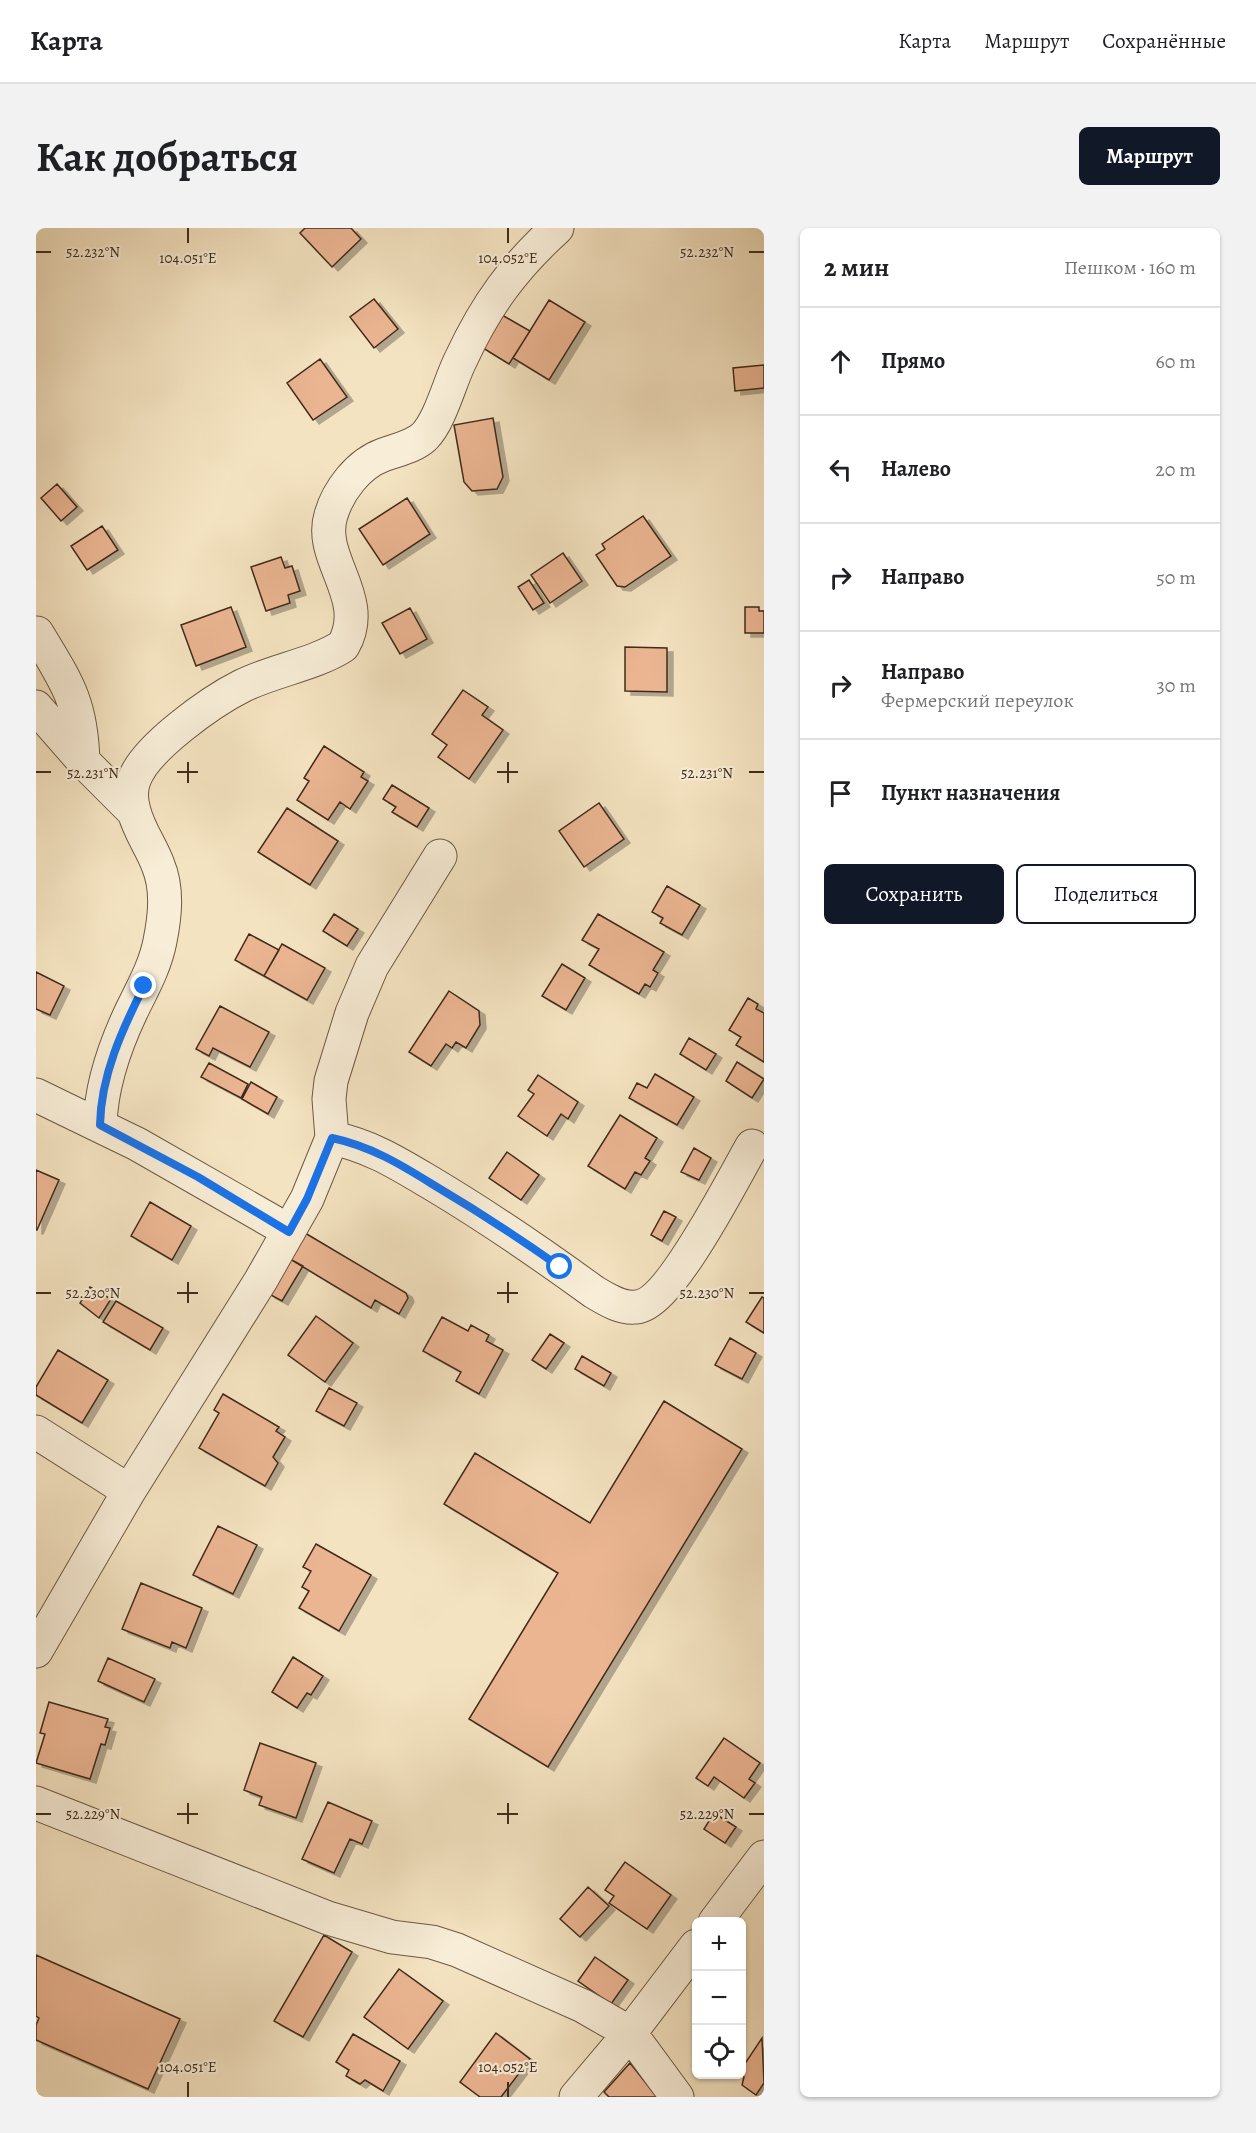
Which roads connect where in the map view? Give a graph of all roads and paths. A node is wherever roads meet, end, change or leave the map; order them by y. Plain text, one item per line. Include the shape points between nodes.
1 (557, 228) edge
2 (37, 633) edge
3 (36, 707) edge
4 (83, 761) junction
5 (134, 812) junction
6 (440, 856) dead end
7 (36, 1095) edge
8 (100, 1125) junction
9 (332, 1138) junction
10 (752, 1146) dead end
11 (289, 1232) junction
12 (36, 1432) edge
13 (129, 1491) junction
14 (36, 1651) edge
15 (36, 1803) edge
16 (764, 1857) edge
17 (719, 1917) edge
18 (692, 1951) edge
19 (630, 2033) junction
20 (576, 2097) edge
21 (677, 2097) edge

1 - 5 street via 507,279 488,305 425,436 359,469 330,516 329,541 351,606 350,629 343,646 242,686 199,711 142,765 131,790
2 - 4 street via 77,708
3 - 4 street
4 - 5 street
5 - 8 street via 158,864 164,908 155,962 110,1063
6 - 9 street via 372,966 351,1013 331,1081
7 - 8 street
8 - 11 street via 198,1177
9 - 10 street via 380,1153 483,1214 594,1292 611,1302 637,1308 649,1303 675,1276
9 - 11 street
11 - 13 street
12 - 13 street
13 - 14 street
15 - 19 street via 328,1918 392,1937 457,1950 583,2006
16 - 17 street
18 - 19 street
19 - 20 street
19 - 21 street

